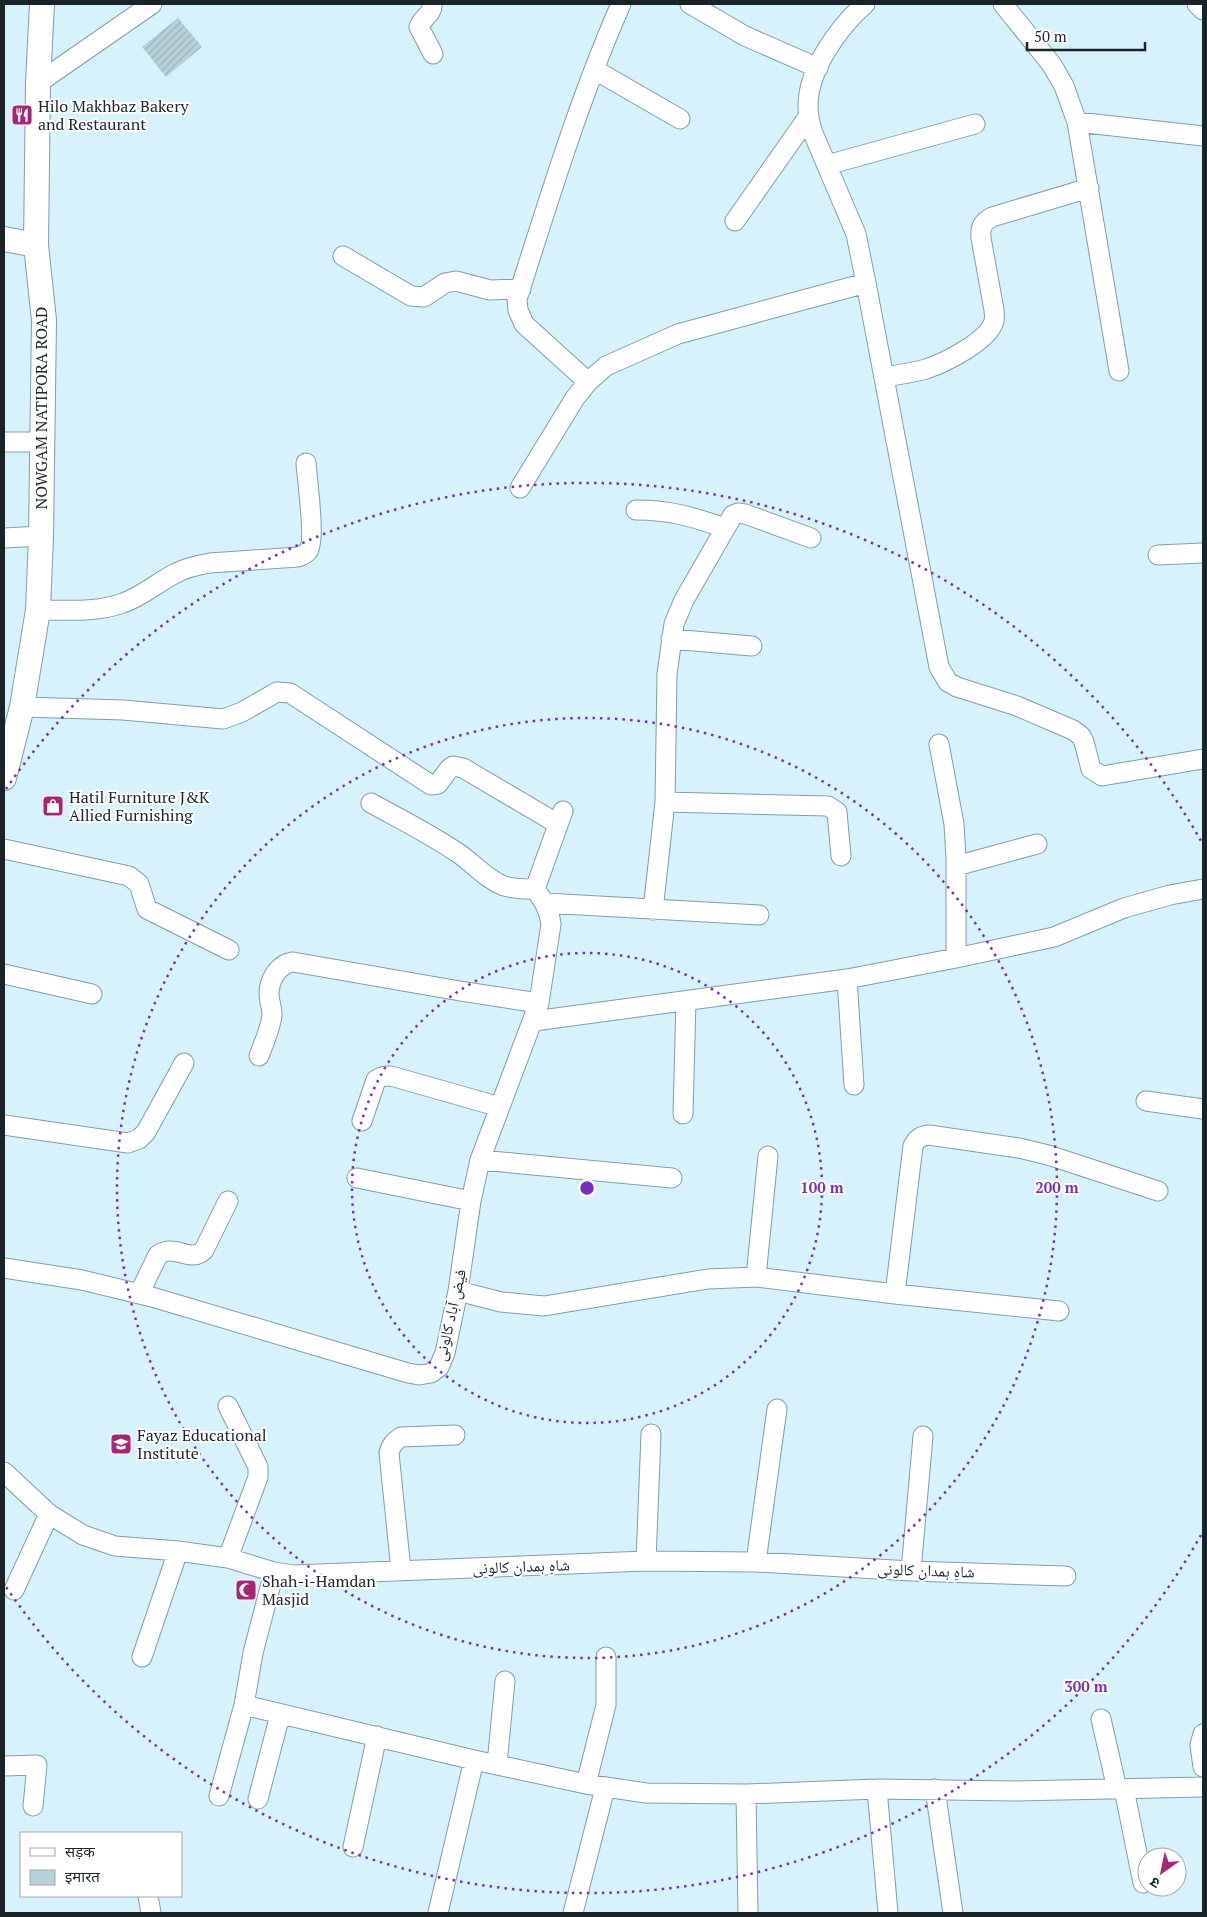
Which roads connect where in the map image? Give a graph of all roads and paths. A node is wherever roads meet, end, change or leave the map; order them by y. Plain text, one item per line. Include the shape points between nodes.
1 (42, 4) edge
2 (152, 4) edge
3 (432, 4) edge
4 (621, 4) edge
5 (690, 4) edge
6 (865, 4) edge
7 (1197, 4) edge
8 (1010, 6) edge
9 (1203, 10) edge
10 (432, 54) dead end
11 (818, 68) junction
12 (595, 70) junction
13 (38, 84) junction
14 (808, 118) junction
15 (680, 119) dead end
16 (1077, 122) junction
17 (975, 124) dead end
18 (1203, 136) edge
19 (826, 165) junction
20 (1088, 188) junction
21 (735, 221) dead end
22 (4, 239) edge
23 (36, 245) junction
24 (343, 256) dead end
25 (866, 284) junction
26 (521, 289) junction
27 (1120, 371) dead end
28 (884, 377) junction
29 (588, 382) junction
30 (4, 442) edge
31 (42, 442) junction
32 (306, 463) dead end
33 (520, 488) dead end
34 (636, 510) dead end
35 (726, 528) junction
36 (41, 536) junction
37 (4, 538) edge
38 (811, 538) dead end
39 (1203, 553) edge
40 (1158, 555) dead end
41 (38, 610) junction
42 (670, 639) junction
43 (752, 646) dead end
44 (22, 707) junction
45 (939, 744) dead end
46 (1203, 759) edge
47 (4, 778) edge
48 (665, 802) junction
49 (371, 803) dead end
50 (1037, 844) dead end
51 (4, 849) edge
52 (841, 856) dead end
53 (956, 866) junction
54 (1203, 889) edge
55 (540, 896) junction
56 (653, 910) junction
57 (759, 915) dead end
58 (228, 950) dead end
59 (956, 958) junction
60 (4, 974) edge
61 (847, 979) junction
62 (92, 994) dead end
63 (686, 1001) junction
64 (536, 1012) junction
65 (260, 1056) dead end
66 (184, 1063) dead end
67 (854, 1085) dead end
68 (1146, 1101) dead end
69 (500, 1107) junction
70 (1203, 1109) edge
71 (683, 1114) dead end
72 (362, 1121) dead end
73 (4, 1125) edge
74 (768, 1156) dead end
75 (480, 1160) junction
76 (357, 1178) dead end
77 (672, 1178) dead end
78 (1158, 1191) dead end
79 (228, 1200) dead end
80 (470, 1201) junction
81 (4, 1268) edge
82 (756, 1277) junction
83 (458, 1291) junction
84 (139, 1294) junction
85 (895, 1294) junction
86 (1059, 1311) dead end
87 (228, 1406) dead end
88 (777, 1409) dead end
89 (651, 1434) dead end
90 (455, 1435) dead end
91 (923, 1436) dead end
92 (4, 1472) edge
93 (49, 1514) junction
94 (178, 1551) junction
95 (228, 1558) junction
96 (646, 1561) junction
97 (756, 1562) junction
98 (401, 1570) junction
99 (911, 1570) junction
100 (274, 1572) junction
101 (1066, 1576) dead end
102 (14, 1590) dead end
103 (606, 1657) dead end
104 (142, 1658) dead end
105 (505, 1681) dead end
106 (244, 1705) junction
107 (280, 1715) junction
108 (1101, 1719) dead end
109 (1203, 1734) edge
110 (377, 1736) junction
111 (474, 1760) junction
112 (497, 1764) junction
113 (4, 1766) edge
114 (1203, 1768) edge
115 (586, 1784) junction
116 (605, 1788) junction
117 (1203, 1788) edge
118 (935, 1789) junction
119 (1121, 1789) junction
120 (877, 1790) junction
121 (746, 1794) junction
122 (219, 1796) dead end
123 (258, 1799) dead end
124 (33, 1806) dead end
125 (353, 1847) dead end
126 (1137, 1857) edge
127 (148, 1897) edge
128 (151, 1913) edge
129 (438, 1913) edge
130 (573, 1913) edge
131 (748, 1913) edge
132 (888, 1913) edge
133 (953, 1913) edge

1 - 13 main road, NOWGAM NATIPORA ROAD
2 - 13 street
3 - 10 street via 419,27
4 - 12 street
5 - 11 street via 745,36
6 - 11 street via 843,26
7 - 9 street
8 - 16 street via 1052,65 1064,86
11 - 14 street via 810,89
12 - 15 street
12 - 26 street via 556,173
13 - 23 main road, NOWGAM NATIPORA ROAD
14 - 19 street
14 - 21 street
16 - 18 street
16 - 20 street
17 - 19 street
19 - 25 street via 856,234
20 - 27 street
20 - 28 street via 983,222 981,238 994,310 990,330 983,338 942,362
22 - 23 main road
23 - 31 main road, NOWGAM NATIPORA ROAD via 44,320
24 - 26 street via 411,296 424,297 445,283 456,281 490,290
25 - 28 street
25 - 29 street via 678,334 606,366
26 - 29 street via 518,310 524,324
28 - 46 street via 939,667 948,682 1073,730 1084,742 1091,769 1102,776
29 - 33 street
30 - 31 street
31 - 36 main road, NOWGAM NATIPORA ROAD
32 - 41 street via 312,537 308,551 302,555 197,566 109,608
34 - 35 street via 677,513
35 - 38 street via 738,513
35 - 42 street via 684,600
36 - 37 street
36 - 41 main road, NOWGAM NATIPORA ROAD
39 - 40 street
41 - 44 main road, NOWGAM NATIPORA ROAD
42 - 43 street
42 - 48 street
44 - 47 main road, NOWGAM NATIPORA ROAD
44 - 55 street via 123,710 223,719 277,692 290,693 431,785 438,784 453,766 463,768 560,817
45 - 53 street via 954,824
48 - 52 street via 828,806 837,812
48 - 56 street
49 - 55 street via 449,847 496,882
50 - 53 street
51 - 58 street via 129,876 139,884 147,909
53 - 59 street
54 - 59 street via 1124,908 1054,937
55 - 56 street
55 - 64 street, فیض آباد کالونی via 550,913 551,924
56 - 57 street
59 - 61 street
60 - 62 street
61 - 63 street
61 - 67 street
63 - 64 street
63 - 71 street
64 - 65 street via 460,991 286,963 276,972 270,985 272,1015
64 - 69 street, فیض آباد کالونی
66 - 73 street via 146,1132 138,1140 128,1143
68 - 70 street
69 - 72 street via 391,1076 381,1076 376,1080
69 - 75 street, فیض آباد کالونی
74 - 82 street
75 - 77 street
75 - 80 street, فیض آباد کالونی
76 - 80 street
78 - 85 street via 1020,1148 922,1136 913,1146
79 - 84 street via 204,1250 193,1256 168,1250 158,1255
80 - 83 street, فیض آباد کالونی
81 - 84 street, فیض آباد کالونی via 82,1280
82 - 83 street via 708,1279 544,1306 501,1302
82 - 85 street
83 - 84 street, فیض آباد کالونی via 445,1353 439,1366 431,1373 419,1375
85 - 86 street
87 - 95 street via 256,1459 258,1477
88 - 97 street
89 - 96 street
90 - 98 street via 401,1437 390,1448
91 - 99 street
92 - 93 street, شاہِ ہمدان کالونی
93 - 94 street, شاہِ ہمدان کالونی via 83,1535 115,1546
93 - 102 street
94 - 95 street, شاہِ ہمدان کالونی
94 - 104 street
95 - 100 street, شاہِ ہمدان کالونی
96 - 97 street, شاہِ ہمدان کالونی
96 - 98 street, شاہِ ہمدان کالونی
97 - 99 street, شاہِ ہمدان کالونی
98 - 100 street, شاہِ ہمدان کالونی via 293,1575
99 - 101 street, شاہِ ہمدان کالونی
100 - 106 street via 253,1653
103 - 115 street via 606,1705
105 - 112 street
106 - 107 street
106 - 122 street
107 - 110 street
107 - 123 street
108 - 119 street
109 - 114 street via 1200,1745
110 - 111 street
110 - 125 street
111 - 112 street
111 - 129 street
112 - 115 street
113 - 124 street via 37,1765
115 - 116 street
116 - 121 street via 670,1794
116 - 130 street
117 - 119 street
118 - 119 street
118 - 120 street
118 - 133 street
119 - 126 street
120 - 121 street
120 - 132 street
121 - 131 street
127 - 128 street

